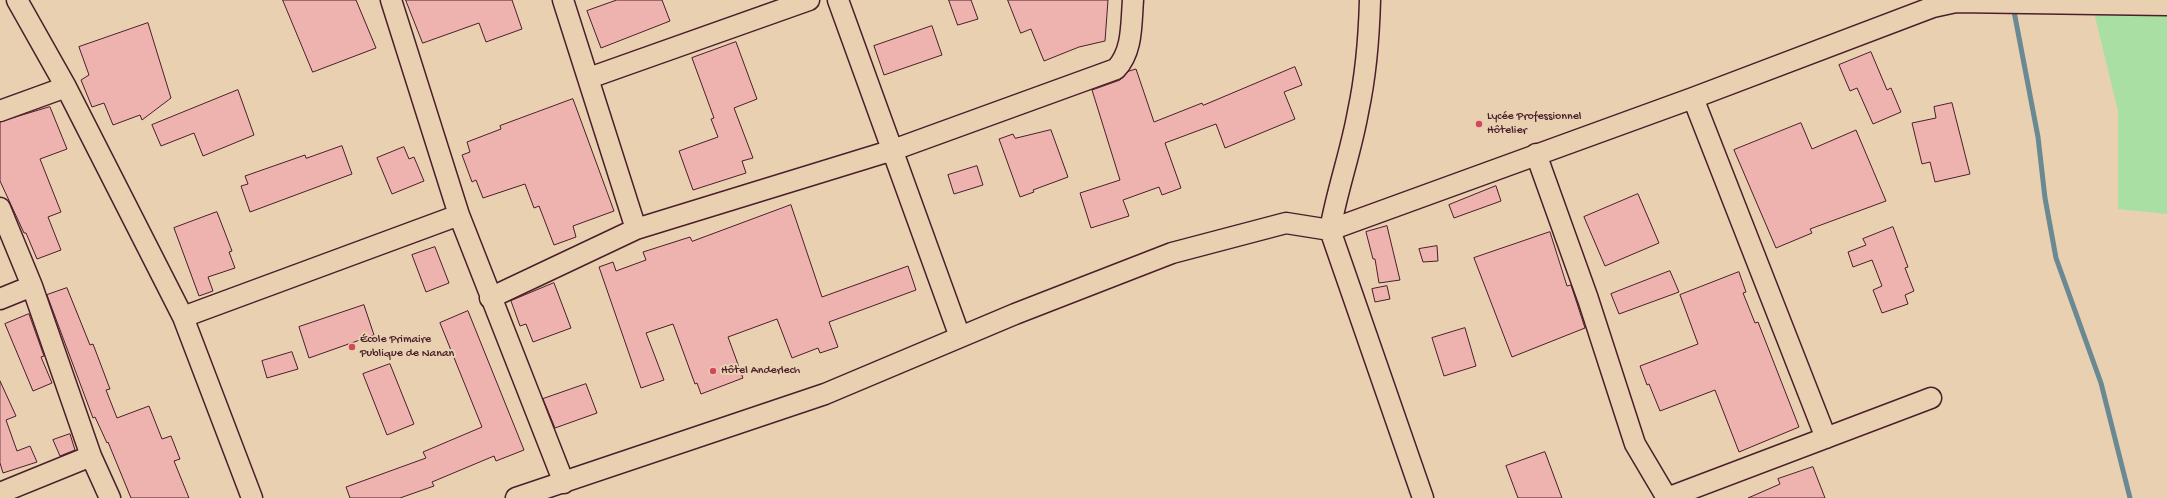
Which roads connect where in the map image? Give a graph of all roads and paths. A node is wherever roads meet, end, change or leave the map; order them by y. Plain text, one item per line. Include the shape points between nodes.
1 (17, 0) edge
2 (391, 0) edge
3 (563, 0) edge
4 (809, 0) edge
5 (838, 0) edge
6 (1133, 0) edge
7 (1370, 0) edge
8 (2167, 5) edge
9 (589, 78) junction
10 (66, 87) junction
11 (1693, 98) junction
12 (0, 110) edge
13 (893, 150) junction
14 (1536, 154) junction
15 (0, 208) edge
16 (459, 215) junction
17 (636, 229) junction
18 (1330, 230) junction
19 (32, 286) junction
20 (490, 298) junction
21 (0, 299) edge
22 (183, 318) junction
23 (960, 337) junction
24 (1931, 398) dead end
25 (1826, 438) junction
26 (91, 456) junction
27 (564, 483) junction
28 (0, 493) edge
29 (110, 498) edge
30 (252, 498) edge
31 (516, 498) edge
32 (1423, 498) edge
33 (1667, 498) edge

1 - 10 street
2 - 16 street
3 - 9 street
4 - 9 street
5 - 13 street
6 - 13 street via 1130,41 1124,60 1116,69
7 - 18 street via 1369,38 1358,112 1336,195
8 - 11 street via 1956,2 1933,7
9 - 17 street
10 - 12 street
10 - 22 street
11 - 14 street
11 - 25 street
13 - 17 street
13 - 23 street
14 - 18 street
14 - 33 street via 1588,299 1635,444
15 - 19 street
16 - 20 street
16 - 22 street
17 - 20 street
18 - 23 street via 1286,224 1172,254
18 - 32 street
19 - 21 street
19 - 26 street
20 - 27 street
22 - 30 street
23 - 27 street via 825,394
24 - 25 street
25 - 33 street
26 - 28 street
26 - 29 street
27 - 31 street

